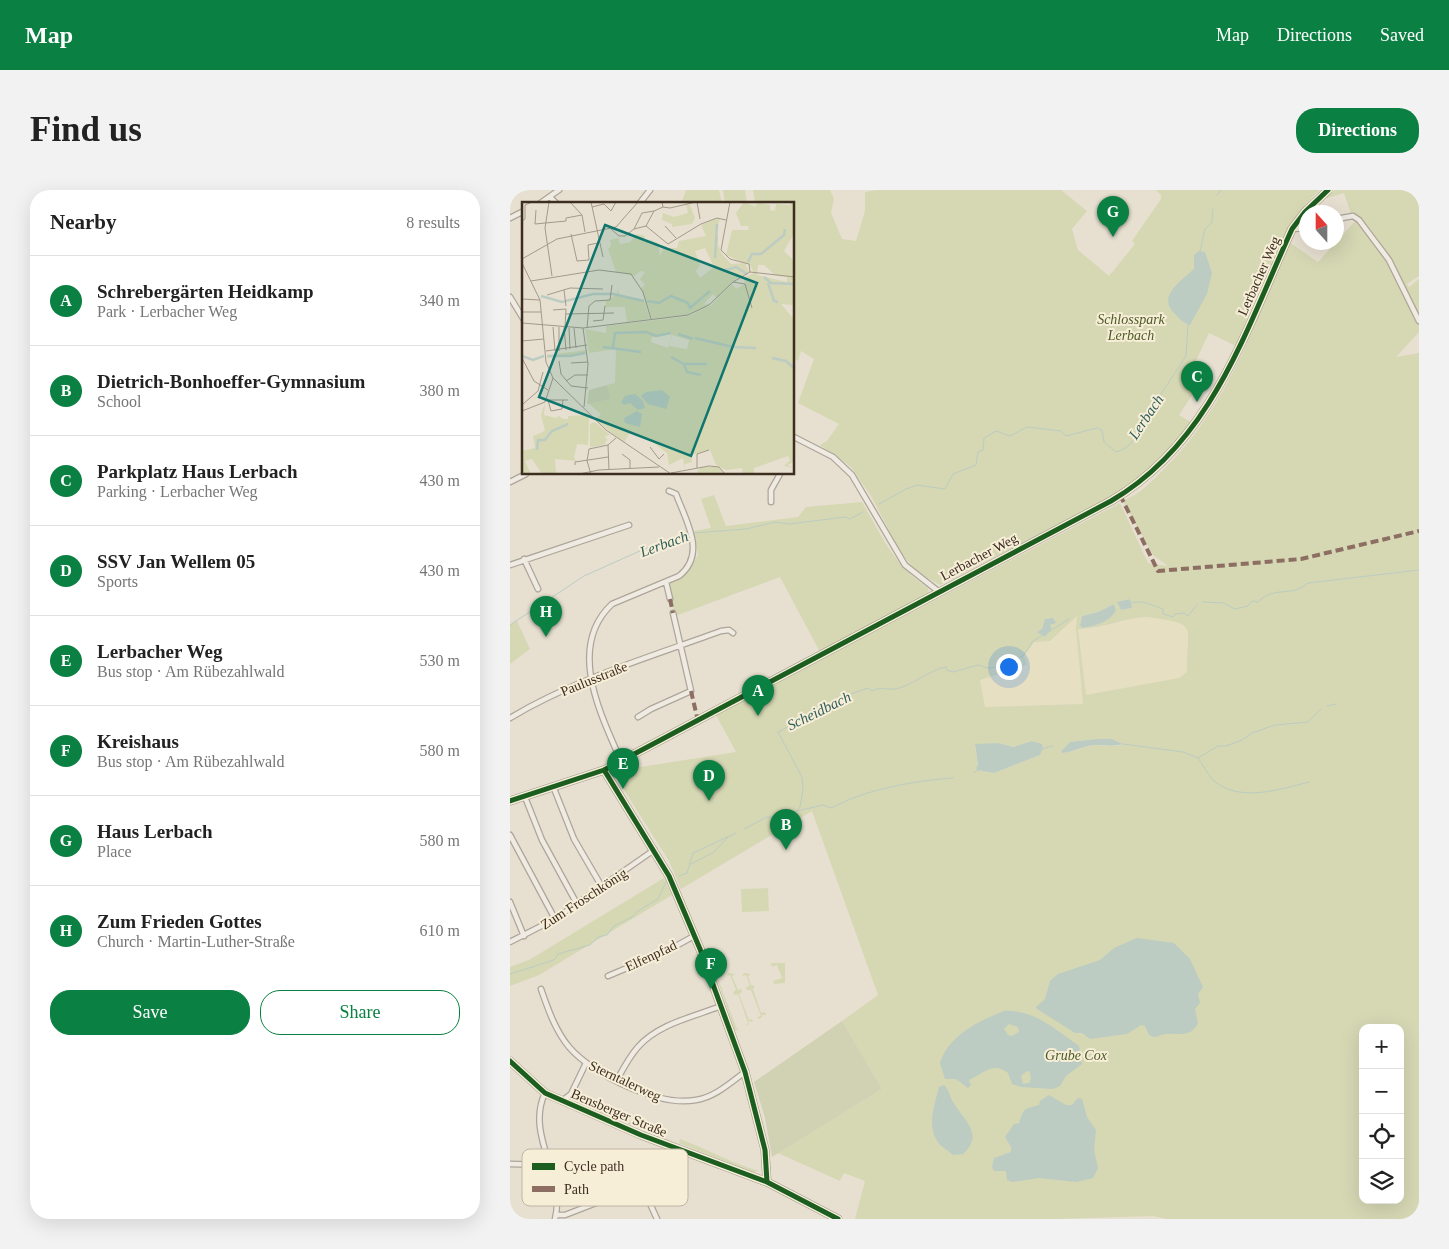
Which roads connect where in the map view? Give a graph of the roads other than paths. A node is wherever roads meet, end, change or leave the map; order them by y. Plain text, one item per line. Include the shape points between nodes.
1 (559, 190) edge
2 (650, 190) edge
3 (1328, 190) edge
4 (550, 197) junction
5 (541, 202) edge
6 (555, 202) edge
7 (641, 202) edge
8 (522, 212) edge
9 (510, 218) edge
10 (1344, 218) edge
11 (1299, 228) edge
12 (1292, 229) junction
13 (511, 299) edge
14 (522, 317) edge
15 (1419, 321) edge
16 (795, 438) edge
17 (524, 475) edge
18 (780, 475) edge
19 (510, 482) edge
20 (669, 491) dead end
21 (770, 502) dead end
22 (629, 525) dead end
23 (524, 559) junction
24 (510, 565) edge
25 (666, 582) junction
26 (538, 589) dead end
27 (938, 590) junction
28 (670, 599) dead end
29 (673, 613) dead end
30 (733, 633) dead end
31 (682, 646) junction
32 (591, 680) junction
33 (638, 717) dead end
34 (510, 718) edge
35 (621, 761) junction
36 (604, 770) junction
37 (553, 786) junction
38 (525, 796) junction
39 (510, 801) edge
40 (510, 835) edge
41 (652, 852) junction
42 (602, 887) junction
43 (510, 902) edge
44 (577, 904) junction
45 (554, 919) junction
46 (524, 936) junction
47 (694, 936) junction
48 (510, 942) edge
49 (608, 976) dead end
50 (541, 989) dead end
51 (721, 1006) junction
52 (510, 1061) edge
53 (586, 1063) junction
54 (745, 1072) junction
55 (617, 1080) junction
56 (545, 1093) junction
57 (571, 1094) junction
58 (562, 1101) junction
59 (572, 1106) junction
60 (545, 1149) edge
61 (676, 1149) edge
62 (688, 1153) edge
63 (767, 1182) junction
64 (593, 1206) edge
65 (651, 1206) edge
66 (555, 1217) edge
67 (566, 1217) edge
68 (657, 1219) edge
69 (838, 1219) edge

1 - 4 street
2 - 7 street
3 - 12 street, Lerbacher Weg
4 - 5 street
4 - 6 street
8 - 9 street
10 - 15 street via 1353,216 1360,220 1389,260
11 - 12 street
12 - 27 street, Lerbacher Weg via 1236,356 1212,401 1180,443 1145,477 1120,495
13 - 14 street
16 - 27 street via 833,457 852,476 905,565
17 - 19 street
18 - 21 street
20 - 25 street via 676,494 691,532 694,555 688,568
22 - 23 street via 537,558
23 - 24 street
23 - 26 street
25 - 28 street
25 - 32 street via 623,598 604,612 591,645
27 - 35 street, Lerbacher Weg
29 - 31 street
30 - 31 street, Paulusstraße via 729,630 721,632
31 - 32 street, Paulusstraße
31 - 33 street via 691,691
32 - 34 street, Paulusstraße
32 - 35 street
35 - 36 street, Lerbacher Weg
36 - 37 street, Lerbacher Weg
36 - 41 street
37 - 38 street, Lerbacher Weg
37 - 42 street via 574,839
38 - 39 street, Lerbacher Weg
38 - 44 street via 542,840
40 - 45 street
41 - 42 street, Zum Froschkönig
41 - 47 street via 671,881
42 - 44 street, Zum Froschkönig
43 - 46 street
44 - 45 street, Zum Froschkönig
45 - 46 street, Zum Froschkönig
46 - 48 street, Zum Froschkönig
47 - 49 street, Elfenpfad
47 - 51 street
50 - 53 street, Sterntalerweg via 560,1034
51 - 54 street
51 - 55 street via 655,1034 632,1055
52 - 56 street, Bensberger Straße
53 - 55 street, Sterntalerweg
53 - 57 street
54 - 55 street, Sterntalerweg via 714,1094 684,1102 657,1098
54 - 63 street via 765,1150
56 - 58 street, Bensberger Straße
56 - 60 street via 539,1106 539,1125
57 - 58 street
57 - 59 street
58 - 59 street, Bensberger Straße
59 - 61 street, Bensberger Straße
62 - 63 street, Bensberger Straße
63 - 69 street, Bensberger Straße
64 - 67 street
65 - 68 street
66 - 67 street

